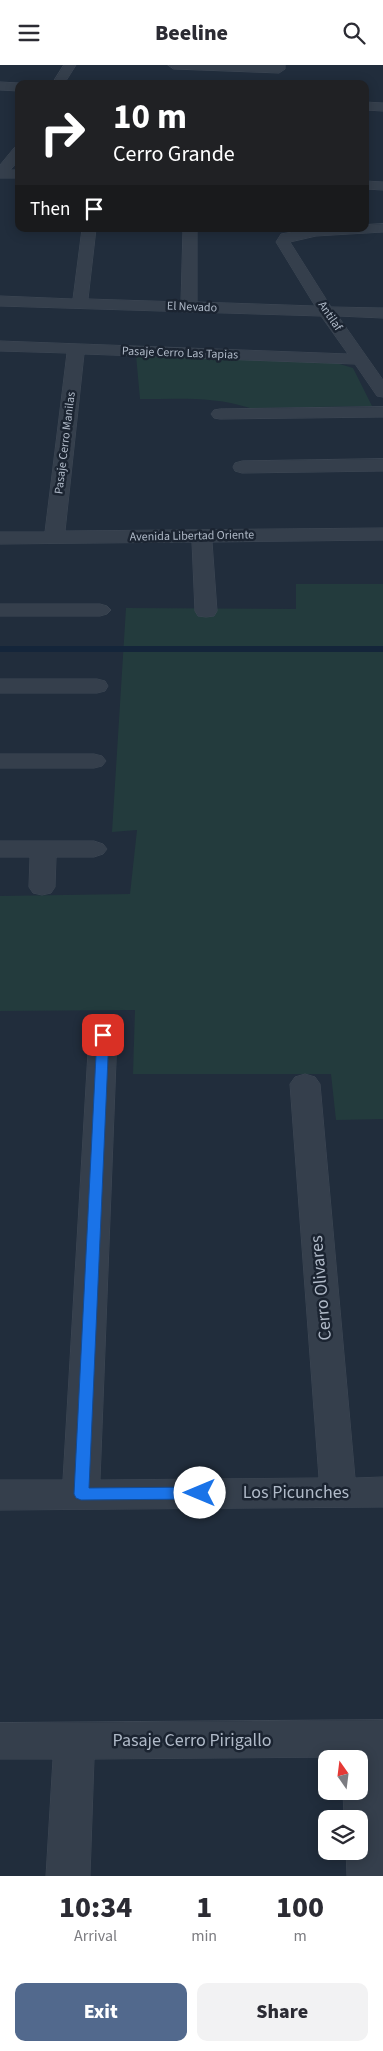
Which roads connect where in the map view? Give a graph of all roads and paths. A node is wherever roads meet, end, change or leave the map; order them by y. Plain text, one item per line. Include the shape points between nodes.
1 (70, 65) edge
2 (174, 65) edge
3 (279, 67) edge
4 (61, 80) edge
5 (0, 86) edge
6 (15, 87) edge
7 (369, 106) edge
8 (383, 107) edge
9 (15, 156) edge
10 (0, 173) edge
11 (15, 174) edge
12 (369, 185) edge
13 (383, 186) edge
14 (383, 228) edge
15 (369, 229) edge
16 (89, 232) edge
17 (190, 232) edge
18 (311, 232) edge
19 (0, 301) edge
20 (80, 303) junction
21 (189, 307) junction
22 (326, 311) junction
23 (383, 313) edge
24 (0, 346) edge
25 (76, 349) junction
26 (360, 359) junction
27 (383, 392) edge
28 (383, 412) edge
29 (220, 414) dead end
30 (383, 465) edge
31 (242, 467) dead end
32 (383, 534) edge
33 (202, 536) junction
34 (54, 537) junction
35 (0, 538) edge
36 (0, 610) edge
37 (100, 610) dead end
38 (206, 611) dead end
39 (0, 686) edge
40 (97, 686) dead end
41 (0, 761) edge
42 (94, 761) dead end
43 (0, 849) edge
44 (43, 849) junction
45 (94, 849) dead end
46 (42, 887) dead end
47 (103, 1035) dead end
48 (305, 1084) dead end
49 (338, 1492) junction
50 (383, 1492) edge
51 (81, 1494) junction
52 (0, 1495) edge
53 (372, 1738) edge
54 (0, 1741) edge
55 (74, 1741) junction
56 (68, 1876) edge
57 (369, 1876) edge

1 - 4 street
2 - 3 street
5 - 6 street
7 - 8 street
9 - 10 street
10 - 11 street
12 - 13 street
14 - 15 street, Antilaf
16 - 20 street
17 - 21 street
18 - 22 street, Antilaf via 286,237 284,242
19 - 20 street, El Nevado
20 - 21 street, El Nevado
21 - 22 street, El Nevado
22 - 23 street, El Nevado
22 - 26 street, Antilaf
24 - 25 street, Pasaje Cerro Las Tapias
25 - 26 street, Pasaje Cerro Las Tapias
25 - 34 street, Pasaje Cerro Manilas
26 - 27 street, Antilaf
28 - 29 street
30 - 31 street
32 - 33 street, Avenida Libertad Oriente
33 - 34 street, Avenida Libertad Oriente
33 - 38 street
34 - 35 street, Avenida Libertad Oriente
36 - 37 street
39 - 40 street
41 - 42 street
43 - 44 street
44 - 45 street
44 - 46 street
47 - 51 street
48 - 49 street, Cerro Olivares
49 - 50 street, Los Picunches
49 - 51 street, Los Picunches
51 - 52 street, Los Picunches
53 - 55 street, Pasaje Cerro Pirigallo
53 - 57 street
54 - 55 street, Pasaje Cerro Pirigallo
55 - 56 street

